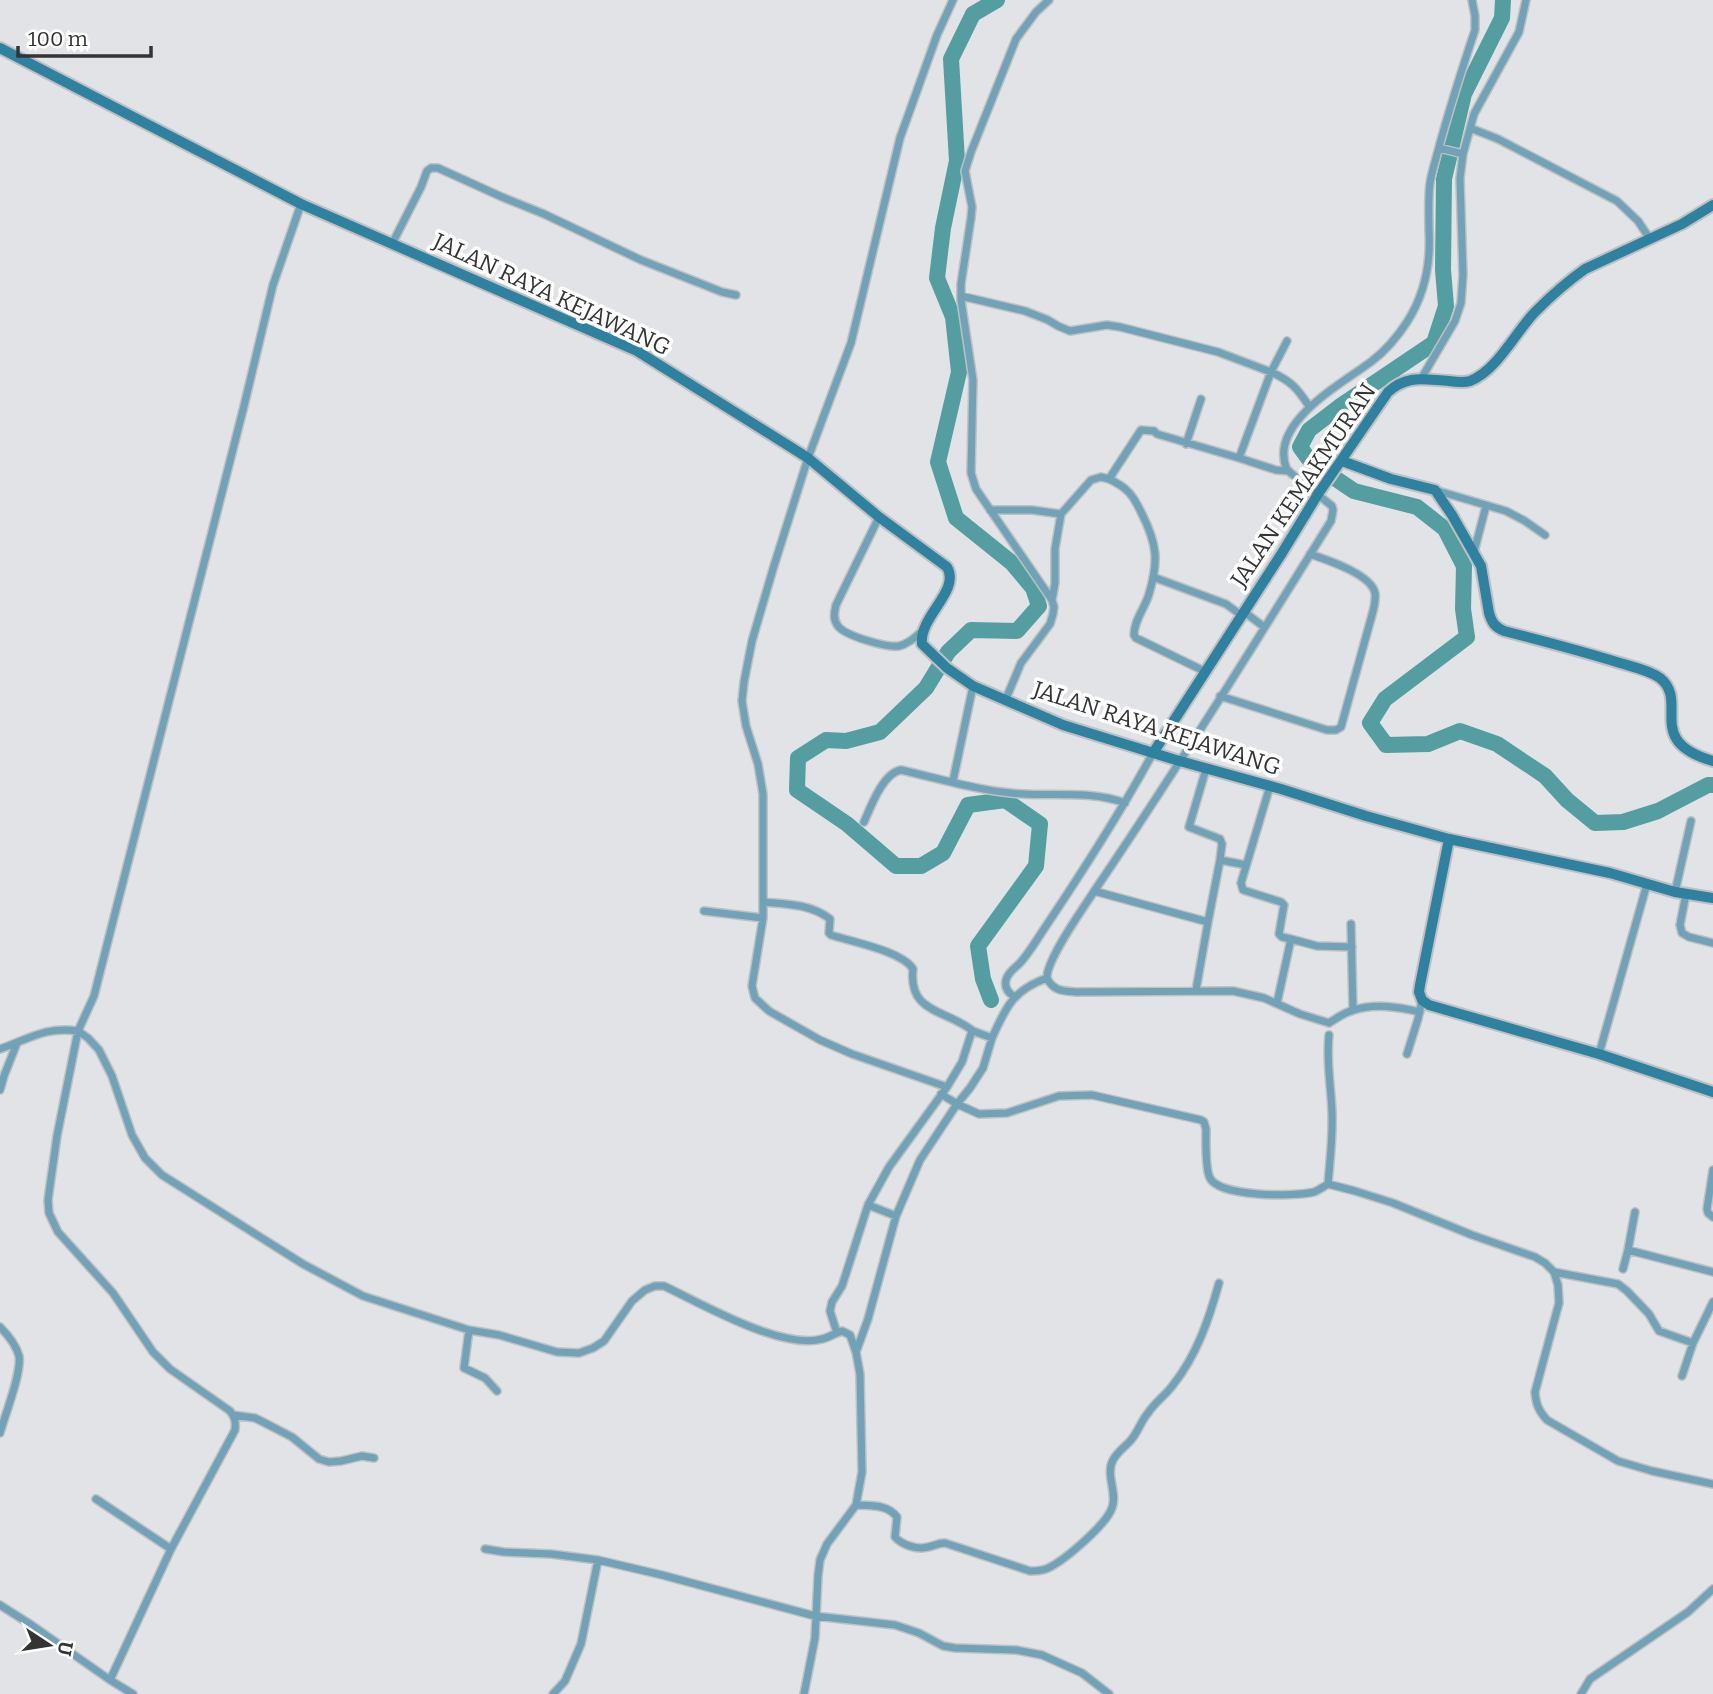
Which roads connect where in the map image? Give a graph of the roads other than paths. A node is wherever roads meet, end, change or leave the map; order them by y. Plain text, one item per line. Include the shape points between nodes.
1 (953, 0) edge
2 (1049, 0) edge
3 (1472, 0) edge
4 (1526, 0) edge
5 (0, 48) edge
6 (1470, 128) junction
7 (1442, 148) junction
8 (1460, 153) junction
9 (301, 204) junction
10 (1713, 205) edge
11 (1650, 239) junction
12 (392, 244) junction
13 (736, 295) dead end
14 (961, 296) junction
15 (1287, 341) dead end
16 (1271, 372) junction
17 (1421, 379) junction
18 (1201, 399) dead end
19 (1309, 406) junction
20 (1186, 444) junction
21 (808, 458) junction
22 (1239, 458) junction
23 (1338, 466) junction
24 (1289, 471) junction
25 (1109, 479) junction
26 (1435, 490) junction
27 (1318, 494) junction
28 (1486, 506) junction
29 (990, 510) junction
30 (1061, 514) junction
31 (879, 517) junction
32 (1545, 536) dead end
33 (1474, 552) junction
34 (1310, 554) junction
35 (1153, 577) junction
36 (1052, 600) junction
37 (1243, 613) junction
38 (1263, 625) junction
39 (922, 631) junction
40 (1204, 671) junction
41 (973, 686) junction
42 (1220, 696) junction
43 (1005, 701) junction
44 (1154, 753) junction
45 (1711, 759) edge
46 (1178, 761) junction
47 (1206, 769) junction
48 (953, 781) junction
49 (1270, 786) junction
50 (1125, 803) junction
51 (1691, 821) dead end
52 (864, 822) dead end
53 (1449, 839) junction
54 (1220, 860) junction
55 (1246, 865) junction
56 (1647, 884) junction
57 (1094, 891) junction
58 (1680, 893) junction
59 (1713, 898) edge
60 (763, 902) junction
61 (704, 911) dead end
62 (760, 918) junction
63 (1208, 922) junction
64 (1351, 924) dead end
65 (1291, 939) junction
66 (1713, 943) edge
67 (1352, 947) junction
68 (1047, 978) junction
69 (1196, 990) junction
70 (1014, 998) junction
71 (1277, 1003) junction
72 (1421, 1006) junction
73 (1353, 1010) junction
74 (78, 1031) junction
75 (973, 1031) junction
76 (1329, 1035) dead end
77 (992, 1038) junction
78 (17, 1043) junction
79 (0, 1049) edge
80 (1407, 1054) dead end
81 (1600, 1054) junction
82 (947, 1087) junction
83 (0, 1090) edge
84 (1713, 1092) edge
85 (944, 1096) junction
86 (956, 1103) junction
87 (1713, 1170) edge
88 (1328, 1184) junction
89 (870, 1206) junction
90 (1635, 1212) dead end
91 (892, 1214) junction
92 (1713, 1217) edge
93 (1628, 1250) junction
94 (1623, 1269) dead end
95 (1554, 1272) junction
96 (1713, 1272) edge
97 (1219, 1283) dead end
98 (1713, 1302) edge
99 (0, 1327) edge
100 (836, 1329) junction
101 (469, 1330) junction
102 (1693, 1343) junction
103 (856, 1352) junction
104 (1682, 1376) dead end
105 (497, 1391) dead end
106 (233, 1415) junction
107 (0, 1433) edge
108 (374, 1458) dead end
109 (1713, 1484) edge
110 (96, 1499) dead end
111 (856, 1505) junction
112 (171, 1549) junction
113 (485, 1549) dead end
114 (598, 1560) junction
115 (1713, 1589) edge
116 (0, 1605) edge
117 (815, 1616) junction
118 (110, 1679) junction
119 (134, 1694) edge
120 (553, 1694) edge
121 (804, 1694) edge
122 (1108, 1694) edge
123 (1581, 1694) edge

1 - 21 street via 900,138 851,343
2 - 14 street via 1016,39 965,171 972,207
3 - 7 street via 1475,30
4 - 6 street via 1517,37
5 - 9 street, JALAN RAYA KEJAWANG
6 - 8 street
6 - 11 street via 1617,201
7 - 8 street
7 - 19 street via 1427,205 1430,230 1425,284 1415,309 1374,359
8 - 17 street via 1461,303
9 - 12 street, JALAN RAYA KEJAWANG
9 - 74 street via 273,285 94,996
10 - 11 street, JALAN KEMAKMURAN
11 - 17 street, JALAN KEMAKMURAN via 1573,277 1476,378 1468,382
12 - 13 street via 426,174 438,168 641,260
12 - 21 street, JALAN RAYA KEJAWANG via 637,351
14 - 16 street via 1025,311 1065,330 1120,327 1218,352
14 - 29 street via 973,380 971,473
15 - 16 street
16 - 19 street via 1295,386
16 - 22 street
17 - 23 street, JALAN KEMAKMURAN via 1388,392
18 - 20 street
19 - 24 street via 1287,436 1284,463
20 - 22 street
20 - 25 street via 1141,430
21 - 31 street, JALAN RAYA KEJAWANG
21 - 60 street via 752,641 742,701 763,794
22 - 24 street
23 - 26 street
23 - 27 street, JALAN KEMAKMURAN
24 - 27 street
25 - 30 street via 1091,480
25 - 35 street via 1133,496 1149,528 1156,552
26 - 28 street
26 - 33 street
27 - 34 street via 1332,506 1333,514
27 - 37 street, JALAN KEMAKMURAN
28 - 32 street via 1506,511
28 - 33 street
29 - 30 street
29 - 36 street
30 - 36 street
31 - 39 street, JALAN RAYA KEJAWANG via 950,573 948,589
31 - 39 street via 836,605 836,625 886,646 899,646
33 - 45 street via 1496,627 1658,676 1670,692 1672,725 1681,747
34 - 38 street
34 - 42 street via 1351,571 1375,592 1341,727 1327,730
35 - 37 street
35 - 40 street via 1133,635
36 - 43 street via 1050,624 1021,663
37 - 38 street
37 - 40 street, JALAN KEMAKMURAN
38 - 42 street
39 - 41 street, JALAN RAYA KEJAWANG via 922,644 928,651
40 - 44 street, JALAN KEMAKMURAN
41 - 43 street, JALAN RAYA KEJAWANG
41 - 48 street
42 - 46 street
43 - 44 street, JALAN RAYA KEJAWANG
44 - 46 street, JALAN RAYA KEJAWANG
44 - 50 street
46 - 47 street, JALAN RAYA KEJAWANG
46 - 57 street
47 - 49 street, JALAN RAYA KEJAWANG
47 - 54 street via 1189,827 1220,839
48 - 50 street via 1001,792 1074,794
48 - 52 street via 895,771
49 - 53 street, JALAN RAYA KEJAWANG
49 - 55 street
50 - 70 street via 1074,886 1009,974 1005,985
51 - 58 street
53 - 56 street, JALAN RAYA KEJAWANG
53 - 72 street via 1420,985
54 - 55 street
54 - 63 street
55 - 65 street via 1242,888 1283,903 1279,934
56 - 58 street, JALAN RAYA KEJAWANG
56 - 81 street
57 - 63 street
57 - 68 street via 1049,966
58 - 59 street, JALAN RAYA KEJAWANG
58 - 66 street via 1682,933
60 - 62 street
60 - 75 street via 803,906 830,919 831,935 878,948 908,963 920,1001
61 - 62 street
62 - 82 street via 752,986 755,998 769,1011 852,1054
63 - 69 street
64 - 67 street
65 - 67 street
65 - 71 street
67 - 73 street
68 - 69 street via 1058,990 1076,992
68 - 70 street via 1025,987
69 - 71 street via 1247,993
70 - 77 street
71 - 73 street via 1329,1023
72 - 73 street
72 - 80 street
72 - 81 street
74 - 78 street via 47,1031
74 - 101 street via 100,1050 132,1135 162,1175 335,1282 363,1296
74 - 106 street via 57,1136 49,1213 58,1232 113,1293 153,1352
75 - 77 street
75 - 82 street
76 - 88 street via 1326,1054 1332,1139
77 - 86 street via 983,1068
78 - 79 street
78 - 83 street
81 - 84 street
82 - 85 street
85 - 86 street
85 - 89 street via 889,1167
86 - 88 street via 979,1114 1007,1113 1059,1096 1092,1095 1203,1120 1210,1180 1221,1188 1290,1195
86 - 91 street
87 - 92 street via 1707,1209
88 - 95 street via 1393,1203 1535,1257
89 - 91 street
89 - 100 street via 832,1302
90 - 93 street
91 - 103 street
93 - 94 street
93 - 96 street
95 - 102 street via 1618,1284 1649,1314 1659,1331
95 - 109 street via 1559,1303 1535,1392 1539,1412 1618,1461
97 - 111 street via 1187,1366 1112,1461 1113,1507 1065,1558 1030,1571 945,1543 926,1548 902,1544 895,1536 895,1514 881,1507
98 - 102 street
99 - 107 street via 17,1350 20,1366
100 - 101 street via 821,1339 779,1338 655,1286 632,1301 604,1341 579,1353 557,1352
100 - 103 street via 850,1335
101 - 105 street via 464,1368 485,1378
102 - 104 street
103 - 111 street via 862,1472
106 - 108 street via 265,1423 319,1459
106 - 112 street via 235,1430
110 - 112 street
111 - 117 street via 820,1560
112 - 118 street
113 - 114 street
114 - 117 street
114 - 120 street via 581,1644 565,1681
115 - 123 street via 1688,1612 1590,1679
116 - 118 street
117 - 121 street
117 - 122 street via 895,1625 943,1646 1042,1655 1082,1673
118 - 119 street

